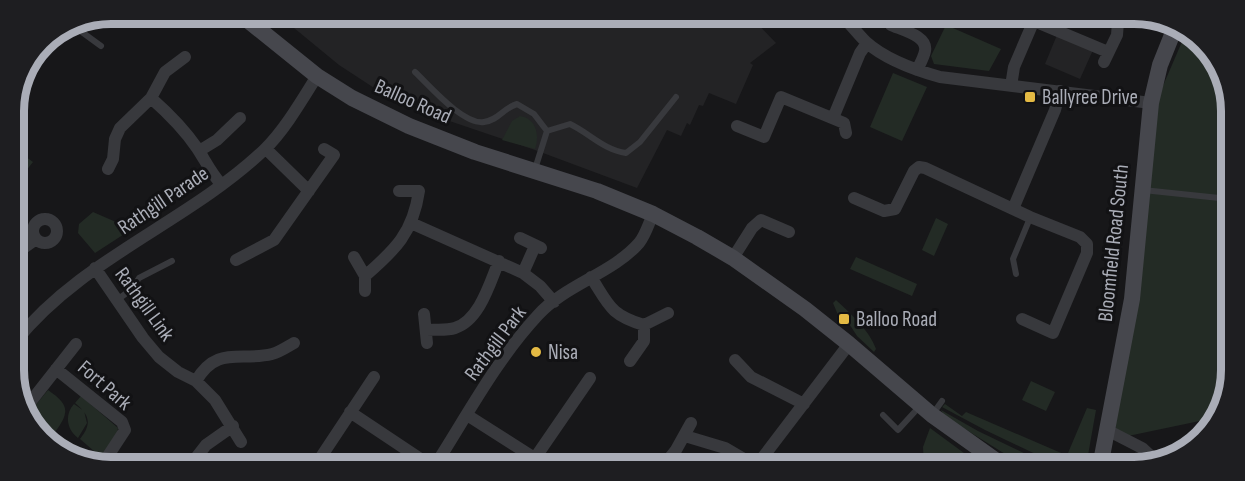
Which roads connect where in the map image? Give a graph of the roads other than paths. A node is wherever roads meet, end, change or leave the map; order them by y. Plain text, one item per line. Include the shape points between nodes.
1 (254, 24) edge
2 (849, 24) edge
3 (892, 24) edge
4 (1033, 24) edge
5 (1043, 24) edge
6 (1118, 24) edge
7 (80, 30) edge
8 (1173, 33) edge
9 (867, 43) junction
10 (101, 46) dead end
11 (185, 57) dead end
12 (917, 70) junction
13 (415, 72) dead end
14 (317, 76) junction
15 (1011, 86) junction
16 (1060, 91) junction
17 (676, 97) dead end
18 (151, 98) junction
19 (1151, 103) junction
20 (240, 118) dead end
21 (833, 118) junction
22 (738, 126) dead end
23 (547, 131) junction
24 (846, 133) dead end
25 (266, 148) junction
26 (324, 149) dead end
27 (199, 151) junction
28 (108, 169) dead end
29 (535, 170) junction
30 (221, 184) junction
31 (1142, 190) junction
32 (309, 191) junction
33 (399, 191) dead end
34 (855, 198) dead end
35 (1221, 198) edge
36 (1013, 209) junction
37 (653, 214) junction
38 (1030, 217) junction
39 (411, 223) junction
40 (789, 232) dead end
41 (520, 238) dead end
42 (36, 239) dead end
43 (24, 248) edge
44 (354, 257) dead end
45 (733, 258) junction
46 (236, 260) dead end
47 (172, 261) dead end
48 (499, 261) junction
49 (95, 268) junction
50 (523, 273) junction
51 (1016, 274) dead end
52 (364, 276) junction
53 (591, 277) junction
54 (365, 291) dead end
55 (117, 300) junction
56 (554, 302) junction
57 (668, 313) dead end
58 (424, 314) dead end
59 (1022, 319) dead end
60 (644, 325) junction
61 (426, 330) junction
62 (24, 332) edge
63 (294, 343) dead end
64 (427, 343) dead end
65 (76, 344) dead end
66 (849, 344) junction
67 (735, 360) dead end
68 (630, 361) dead end
69 (56, 369) junction
70 (374, 377) dead end
71 (590, 378) dead end
72 (196, 381) junction
73 (942, 401) dead end
74 (31, 403) edge
75 (804, 404) junction
76 (926, 410) junction
77 (350, 412) junction
78 (467, 415) junction
79 (883, 415) dead end
80 (691, 423) dead end
81 (233, 426) junction
82 (1107, 430) junction
83 (685, 436) junction
84 (242, 442) dead end
85 (1150, 455) edge
86 (107, 457) edge
87 (197, 457) edge
88 (321, 457) edge
89 (418, 457) edge
90 (440, 457) edge
91 (533, 457) edge
92 (541, 457) edge
93 (670, 457) edge
94 (745, 457) edge
95 (765, 457) edge
96 (991, 457) edge
97 (1102, 457) edge

1 - 14 street, Balloo Road
2 - 9 street
3 - 12 street via 920,38 924,44 926,50
4 - 15 street via 1014,67
5 - 6 street via 1106,57
7 - 10 lane
8 - 19 street, Bloomfield Road South
9 - 12 street
9 - 21 street
11 - 18 street via 165,72
12 - 15 street via 940,77
13 - 23 lane via 460,114 477,122 496,118 507,107 517,104 534,114
14 - 25 street, Rathgill Parade
14 - 29 street, Balloo Road via 409,126
15 - 16 street
16 - 19 street
16 - 36 street
17 - 23 lane via 640,142 626,153 614,151 570,124
18 - 27 street via 179,124
18 - 28 street via 120,128
19 - 31 street, Bloomfield Road South
20 - 27 street
21 - 22 street via 781,97 764,137
21 - 24 street via 844,123
23 - 29 lane
25 - 30 street, Rathgill Parade
25 - 32 street
26 - 32 street via 334,156
27 - 30 street
29 - 37 street, Balloo Road
30 - 49 street, Rathgill Parade
31 - 35 lane
31 - 82 street, Bloomfield Road South via 1132,299
32 - 46 street via 274,240
33 - 39 street via 419,191
34 - 36 street via 884,212 895,209 919,167
36 - 38 street
37 - 45 street, Balloo Road
37 - 53 street, Rathgill Park via 640,242
38 - 51 lane via 1013,259
38 - 59 street via 1080,237 1087,244 1087,253 1053,333
39 - 48 street
39 - 52 street via 394,250
40 - 45 street via 761,220
41 - 50 street via 539,247
42 - 43 street
44 - 52 street
45 - 66 street, Balloo Road
47 - 55 lane via 139,278
48 - 50 street
48 - 61 street via 470,317 454,328
49 - 55 street, Rathgill Link
49 - 62 street, Rathgill Parade via 47,307
50 - 56 street
52 - 54 street
53 - 56 street, Rathgill Park
53 - 60 street via 617,314
55 - 72 street, Rathgill Link via 159,357
56 - 78 street, Rathgill Park via 520,336
57 - 60 street
58 - 61 street
60 - 68 street via 644,341
61 - 64 street
63 - 72 street via 273,354 229,356 213,361
65 - 69 street, Fort Park
66 - 75 street
66 - 76 street, Balloo Road
67 - 75 street via 751,376
69 - 74 street, Fort Park
69 - 86 street, Fort Park via 122,422 125,430
70 - 77 street
71 - 92 street
72 - 81 street, Rathgill Link
73 - 76 lane
75 - 95 street
76 - 79 lane via 898,430
76 - 96 street, Balloo Road
77 - 88 street
77 - 89 street
78 - 90 street, Rathgill Park
78 - 91 street
80 - 83 street
81 - 84 street, Rathgill Link
81 - 87 street via 206,445
82 - 85 street
82 - 97 street, Bloomfield Road South
83 - 93 street
83 - 94 street

